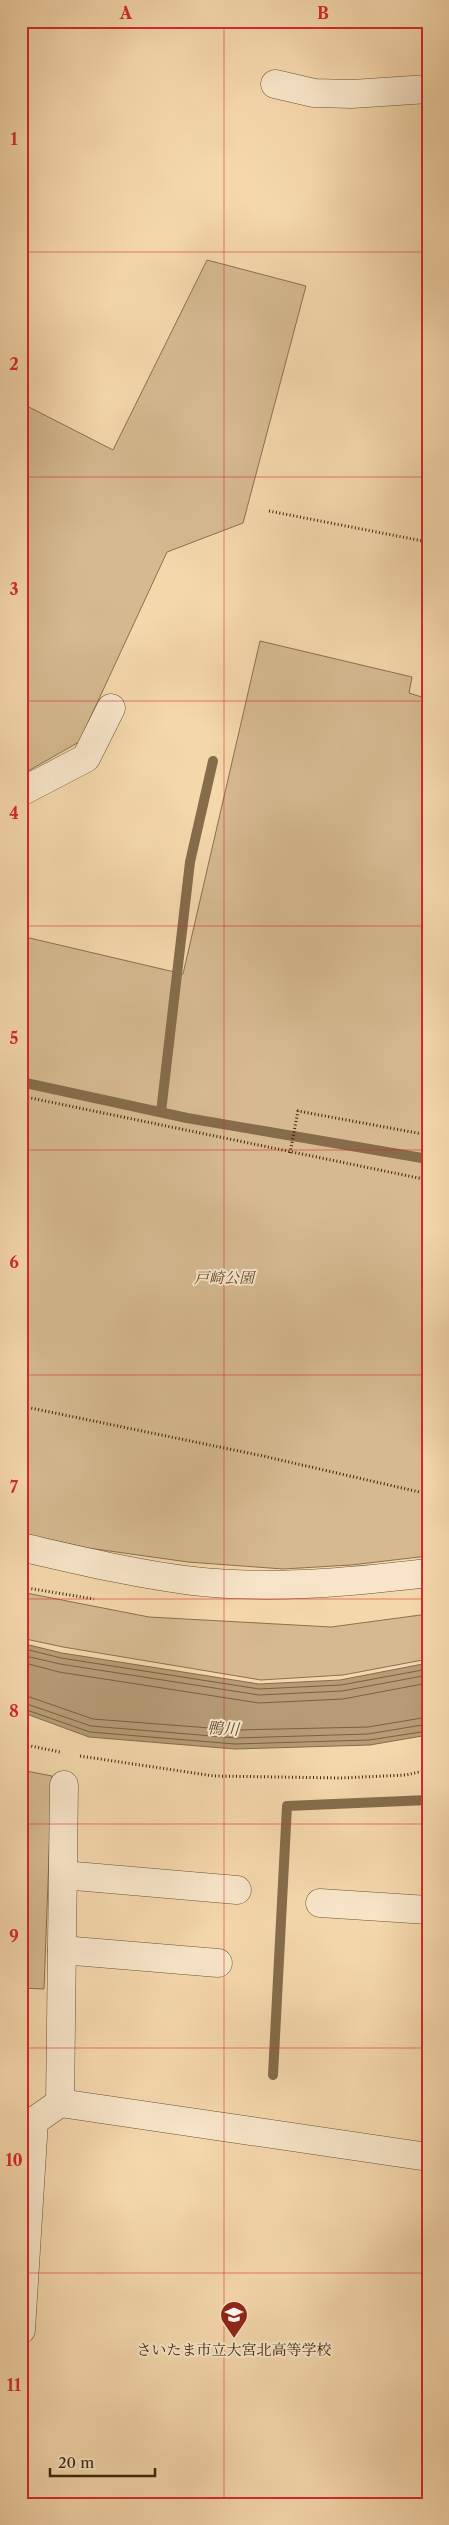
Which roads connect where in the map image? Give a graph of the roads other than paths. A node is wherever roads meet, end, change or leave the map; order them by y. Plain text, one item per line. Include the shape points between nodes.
1 (275, 84) dead end
2 (428, 89) edge
3 (111, 708) dead end
4 (21, 792) edge
5 (21, 1547) edge
6 (428, 1573) edge
7 (64, 1785) dead end
8 (63, 1875) junction
9 (237, 1890) dead end
10 (320, 1903) dead end
11 (428, 1910) edge
12 (62, 1950) junction
13 (218, 1963) dead end
14 (60, 2103) junction
15 (28, 2119) edge
16 (428, 2157) edge
17 (21, 2330) edge

1 - 2 street via 314,93
3 - 4 street via 86,758
5 - 6 street via 194,1581 279,1585
7 - 8 street
8 - 9 street
8 - 12 street
10 - 11 street
12 - 13 street
12 - 14 street
14 - 15 street
14 - 16 street
15 - 17 street

